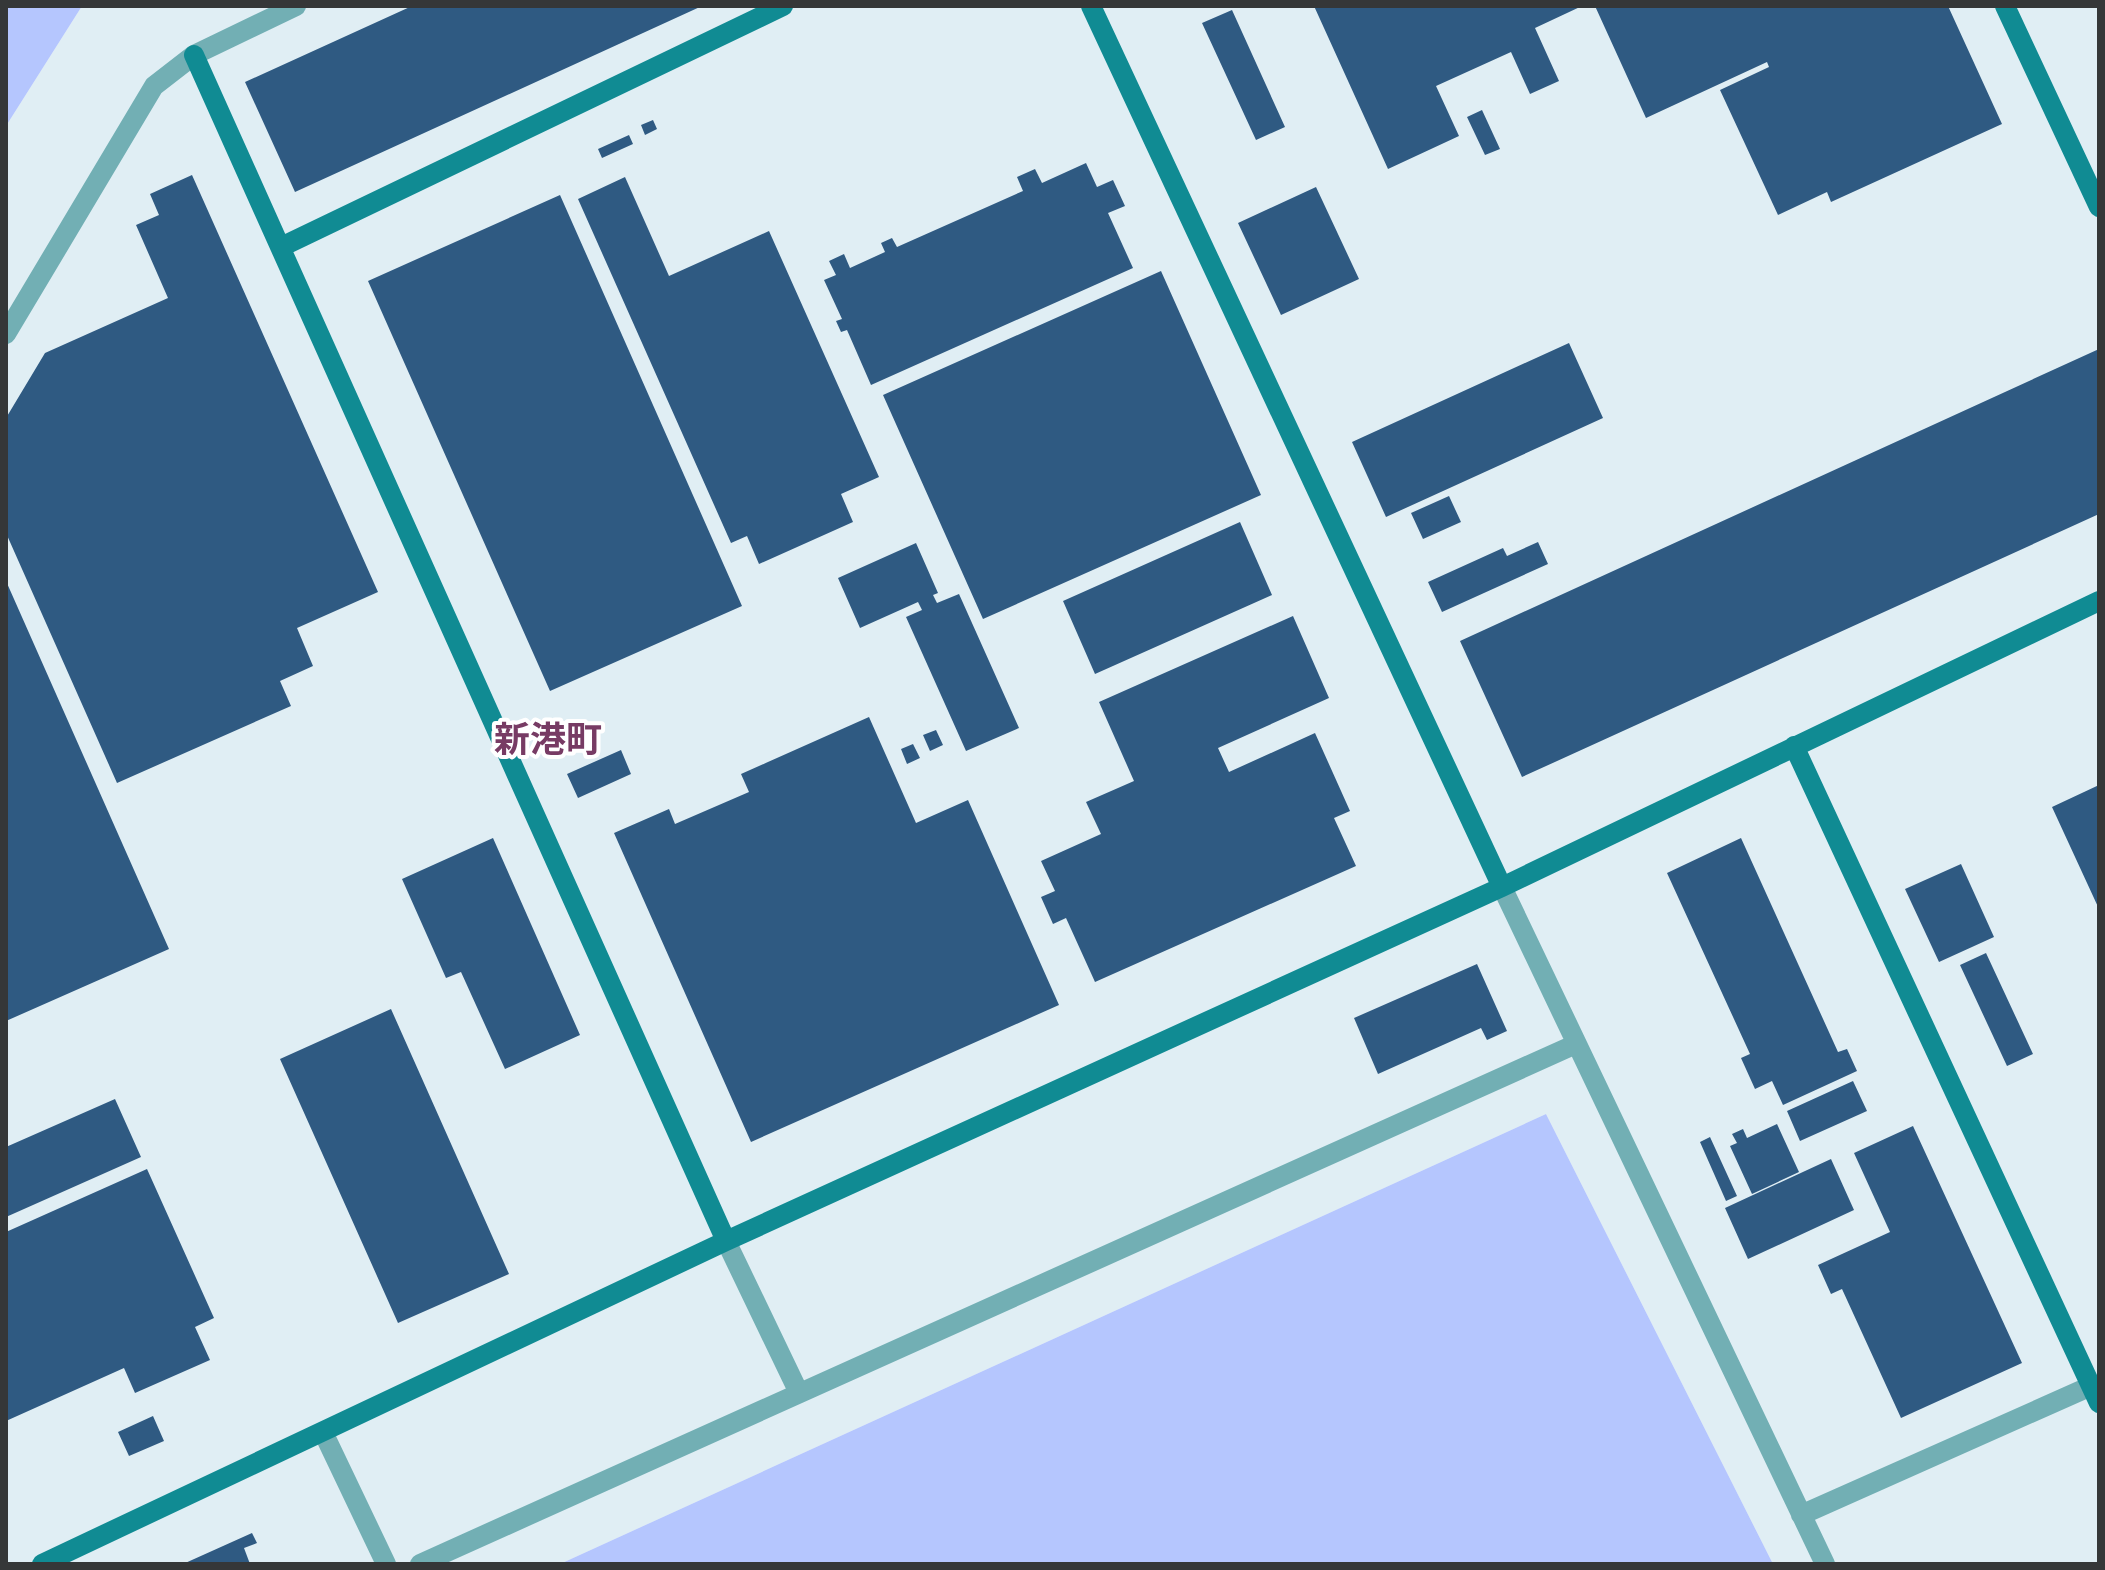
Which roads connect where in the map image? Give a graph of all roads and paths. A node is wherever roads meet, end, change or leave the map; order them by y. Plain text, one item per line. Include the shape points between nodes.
1 (296, 6) edge
2 (783, 6) edge
3 (1091, 6) edge
4 (2005, 6) edge
5 (194, 55) junction
6 (2099, 207) edge
7 (281, 247) junction
8 (6, 334) edge
9 (2099, 601) edge
10 (1794, 746) junction
11 (1502, 887) junction
12 (1576, 1044) junction
13 (726, 1241) junction
14 (799, 1393) junction
15 (2095, 1394) edge
16 (323, 1432) junction
17 (1801, 1515) junction
18 (42, 1564) edge
19 (386, 1564) edge
20 (420, 1564) edge
21 (1825, 1564) edge

1 - 5 street
2 - 7 street
3 - 11 street
4 - 6 street
5 - 7 street
5 - 8 street via 154,86
7 - 13 street
9 - 10 street
10 - 11 street
10 - 15 street
11 - 12 street
11 - 13 street
12 - 14 street
12 - 17 street
13 - 14 street
13 - 16 street
14 - 20 street
15 - 17 street
16 - 18 street
16 - 19 street
17 - 21 street

